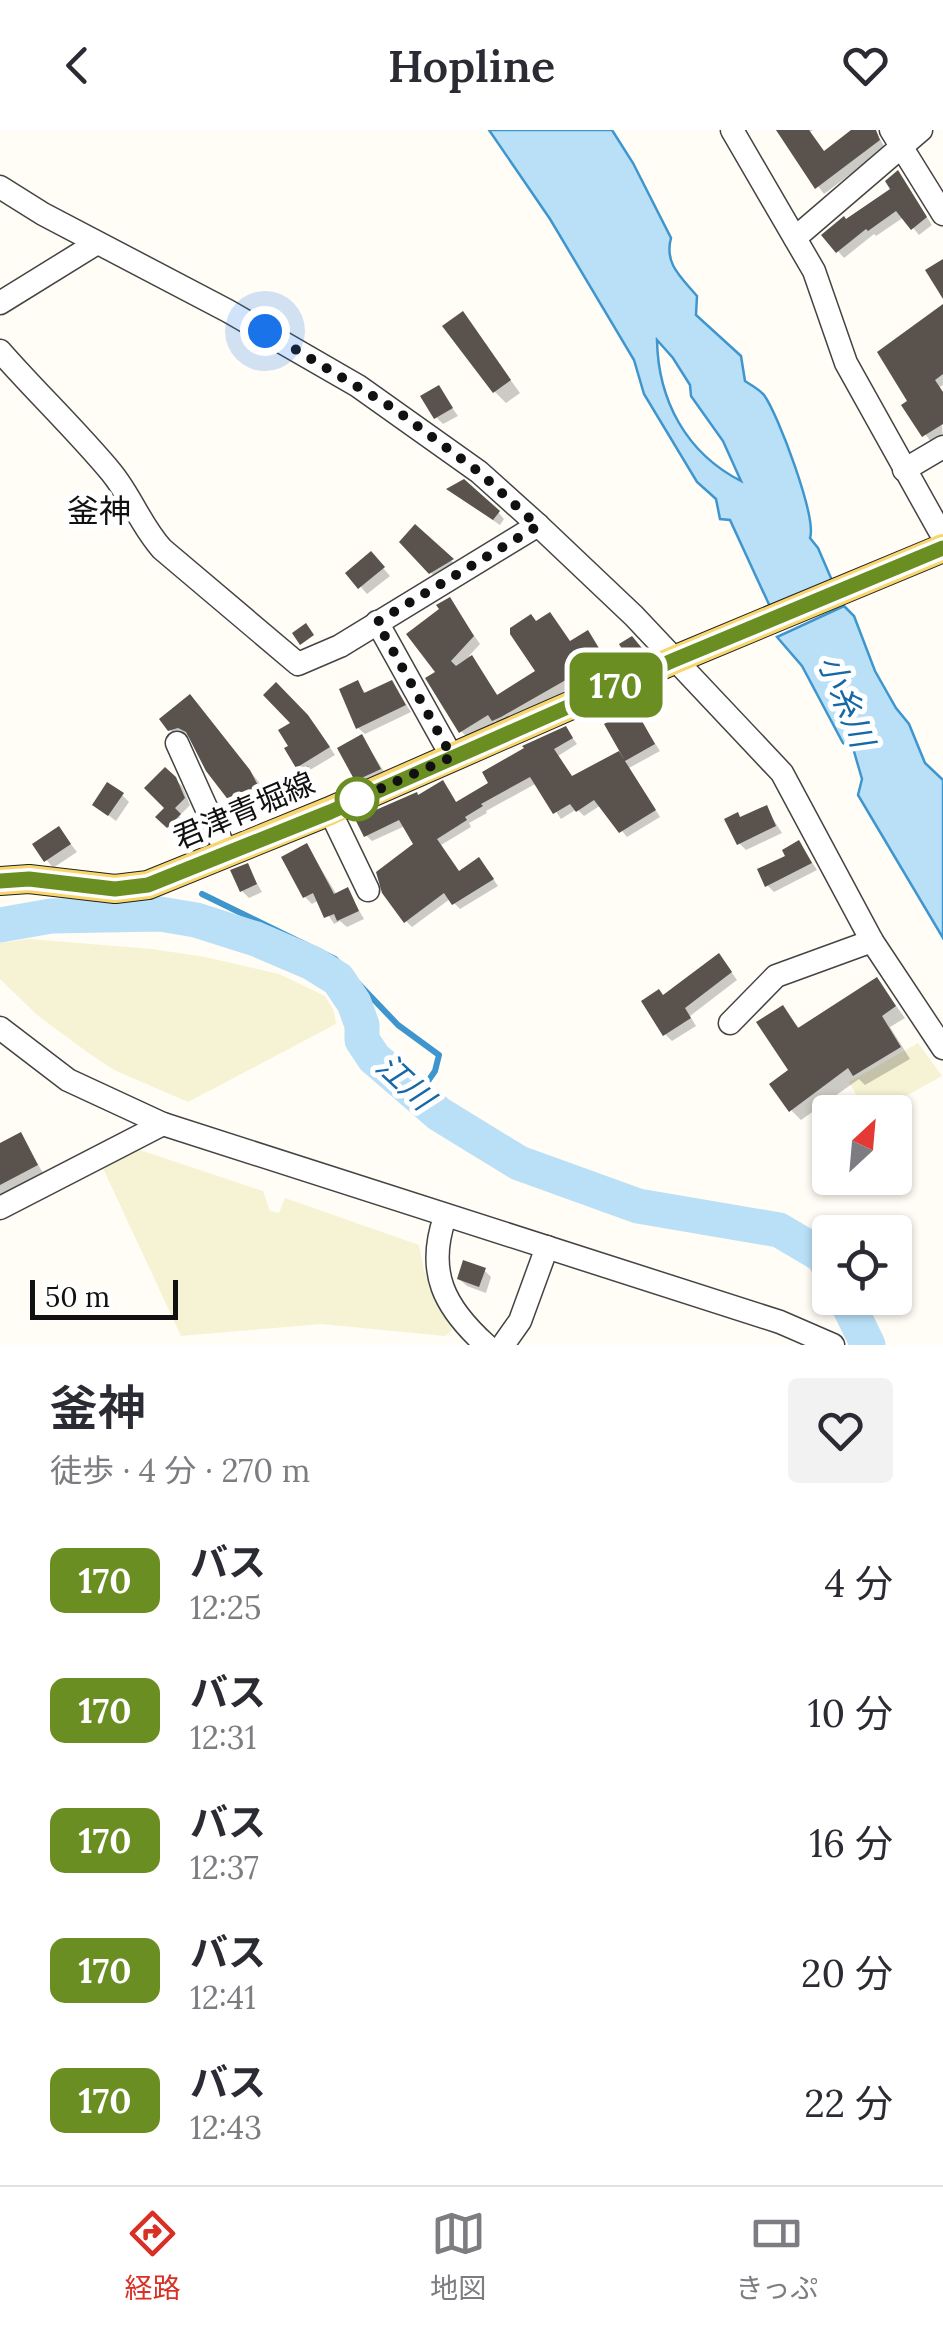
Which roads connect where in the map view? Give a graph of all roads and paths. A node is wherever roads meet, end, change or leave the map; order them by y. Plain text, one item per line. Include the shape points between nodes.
1 (732, 130) edge
2 (921, 130) edge
3 (897, 138) edge
4 (0, 187) edge
5 (943, 214) edge
6 (794, 238) junction
7 (97, 243) junction
8 (0, 304) edge
9 (0, 351) edge
10 (943, 447) edge
11 (904, 470) junction
12 (538, 526) junction
13 (943, 537) edge
14 (943, 548) edge
15 (377, 622) junction
16 (674, 660) junction
17 (177, 743) dead end
18 (452, 757) junction
19 (330, 812) junction
20 (227, 854) junction
21 (0, 881) edge
22 (368, 890) dead end
23 (872, 941) junction
24 (730, 1022) dead end
25 (0, 1028) edge
26 (943, 1048) edge
27 (163, 1124) junction
28 (0, 1208) edge
29 (445, 1217) junction
30 (548, 1247) junction
31 (486, 1345) edge
32 (503, 1345) edge
33 (833, 1345) edge

1 - 6 street
2 - 3 street
3 - 5 street
3 - 6 street
4 - 7 street
6 - 11 street via 814,270 846,363
7 - 8 street
7 - 12 street via 265,331 396,410
9 - 15 street via 112,474 162,549 291,660 306,662
10 - 11 street
11 - 13 street
12 - 15 street
12 - 16 street
14 - 16 main road, 君津青堀線
15 - 18 street
16 - 18 main road, 君津青堀線
16 - 23 street via 782,773
17 - 20 street
18 - 19 main road, 君津青堀線
19 - 20 main road, 君津青堀線
19 - 22 street
20 - 21 main road, 君津青堀線 via 148,885
23 - 24 street via 776,976
23 - 26 street
25 - 27 street via 68,1080
27 - 28 street
27 - 29 street
29 - 30 street
29 - 31 street via 435,1256 438,1278 459,1316
30 - 32 street via 520,1321
30 - 33 street

